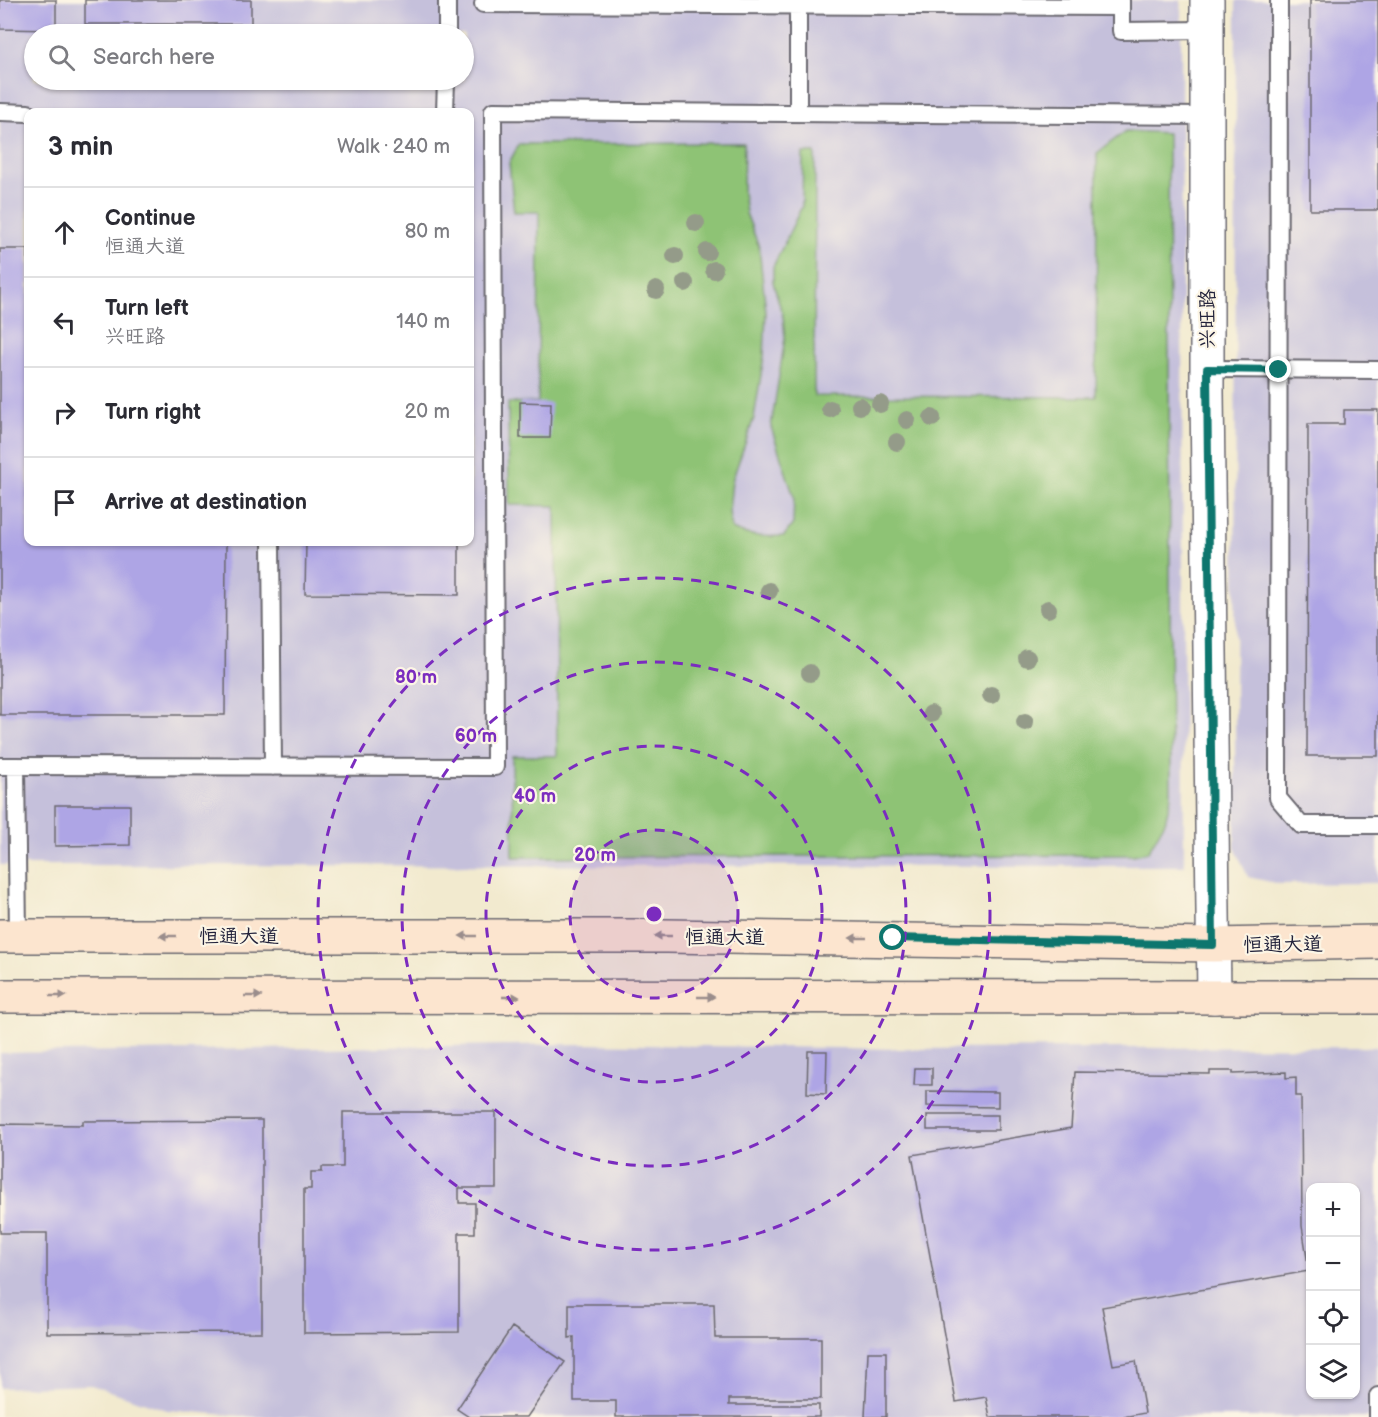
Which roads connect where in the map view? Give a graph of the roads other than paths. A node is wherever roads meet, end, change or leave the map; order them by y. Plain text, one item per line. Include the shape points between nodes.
1 (447, 0) edge
2 (1279, 0) edge
3 (798, 3) edge
4 (483, 4) dead end
5 (1121, 4) edge
6 (1207, 15) edge
7 (447, 24) edge
8 (446, 90) edge
9 (446, 108) edge
10 (0, 112) edge
11 (24, 113) edge
12 (798, 113) junction
13 (1207, 116) junction
14 (1207, 369) junction
15 (1279, 370) junction
16 (1378, 370) edge
17 (272, 546) edge
18 (8, 766) edge
19 (273, 767) junction
20 (1378, 825) edge
21 (9, 936) edge
22 (1378, 942) edge
23 (1213, 945) junction
24 (0, 996) edge
25 (1214, 997) junction
26 (1378, 997) edge
27 (1378, 1396) edge
28 (1378, 1417) edge

1 - 7 lane
2 - 15 lane
3 - 4 lane
3 - 5 lane
3 - 12 lane
5 - 6 lane via 1121,31
6 - 13 street, 兴旺路
8 - 9 lane
10 - 11 lane
12 - 13 lane
12 - 19 lane via 493,111 495,767
13 - 14 street, 兴旺路
14 - 15 lane
14 - 23 street, 兴旺路
15 - 16 lane
15 - 20 lane via 1278,798 1302,825
17 - 19 lane
18 - 19 lane
18 - 21 lane
23 -> 21 main road, 恒通大道 via 679,936
22 - 23 main road, 恒通大道
23 - 25 street, 兴旺路
24 -> 25 main road
25 - 26 main road
27 - 28 lane

